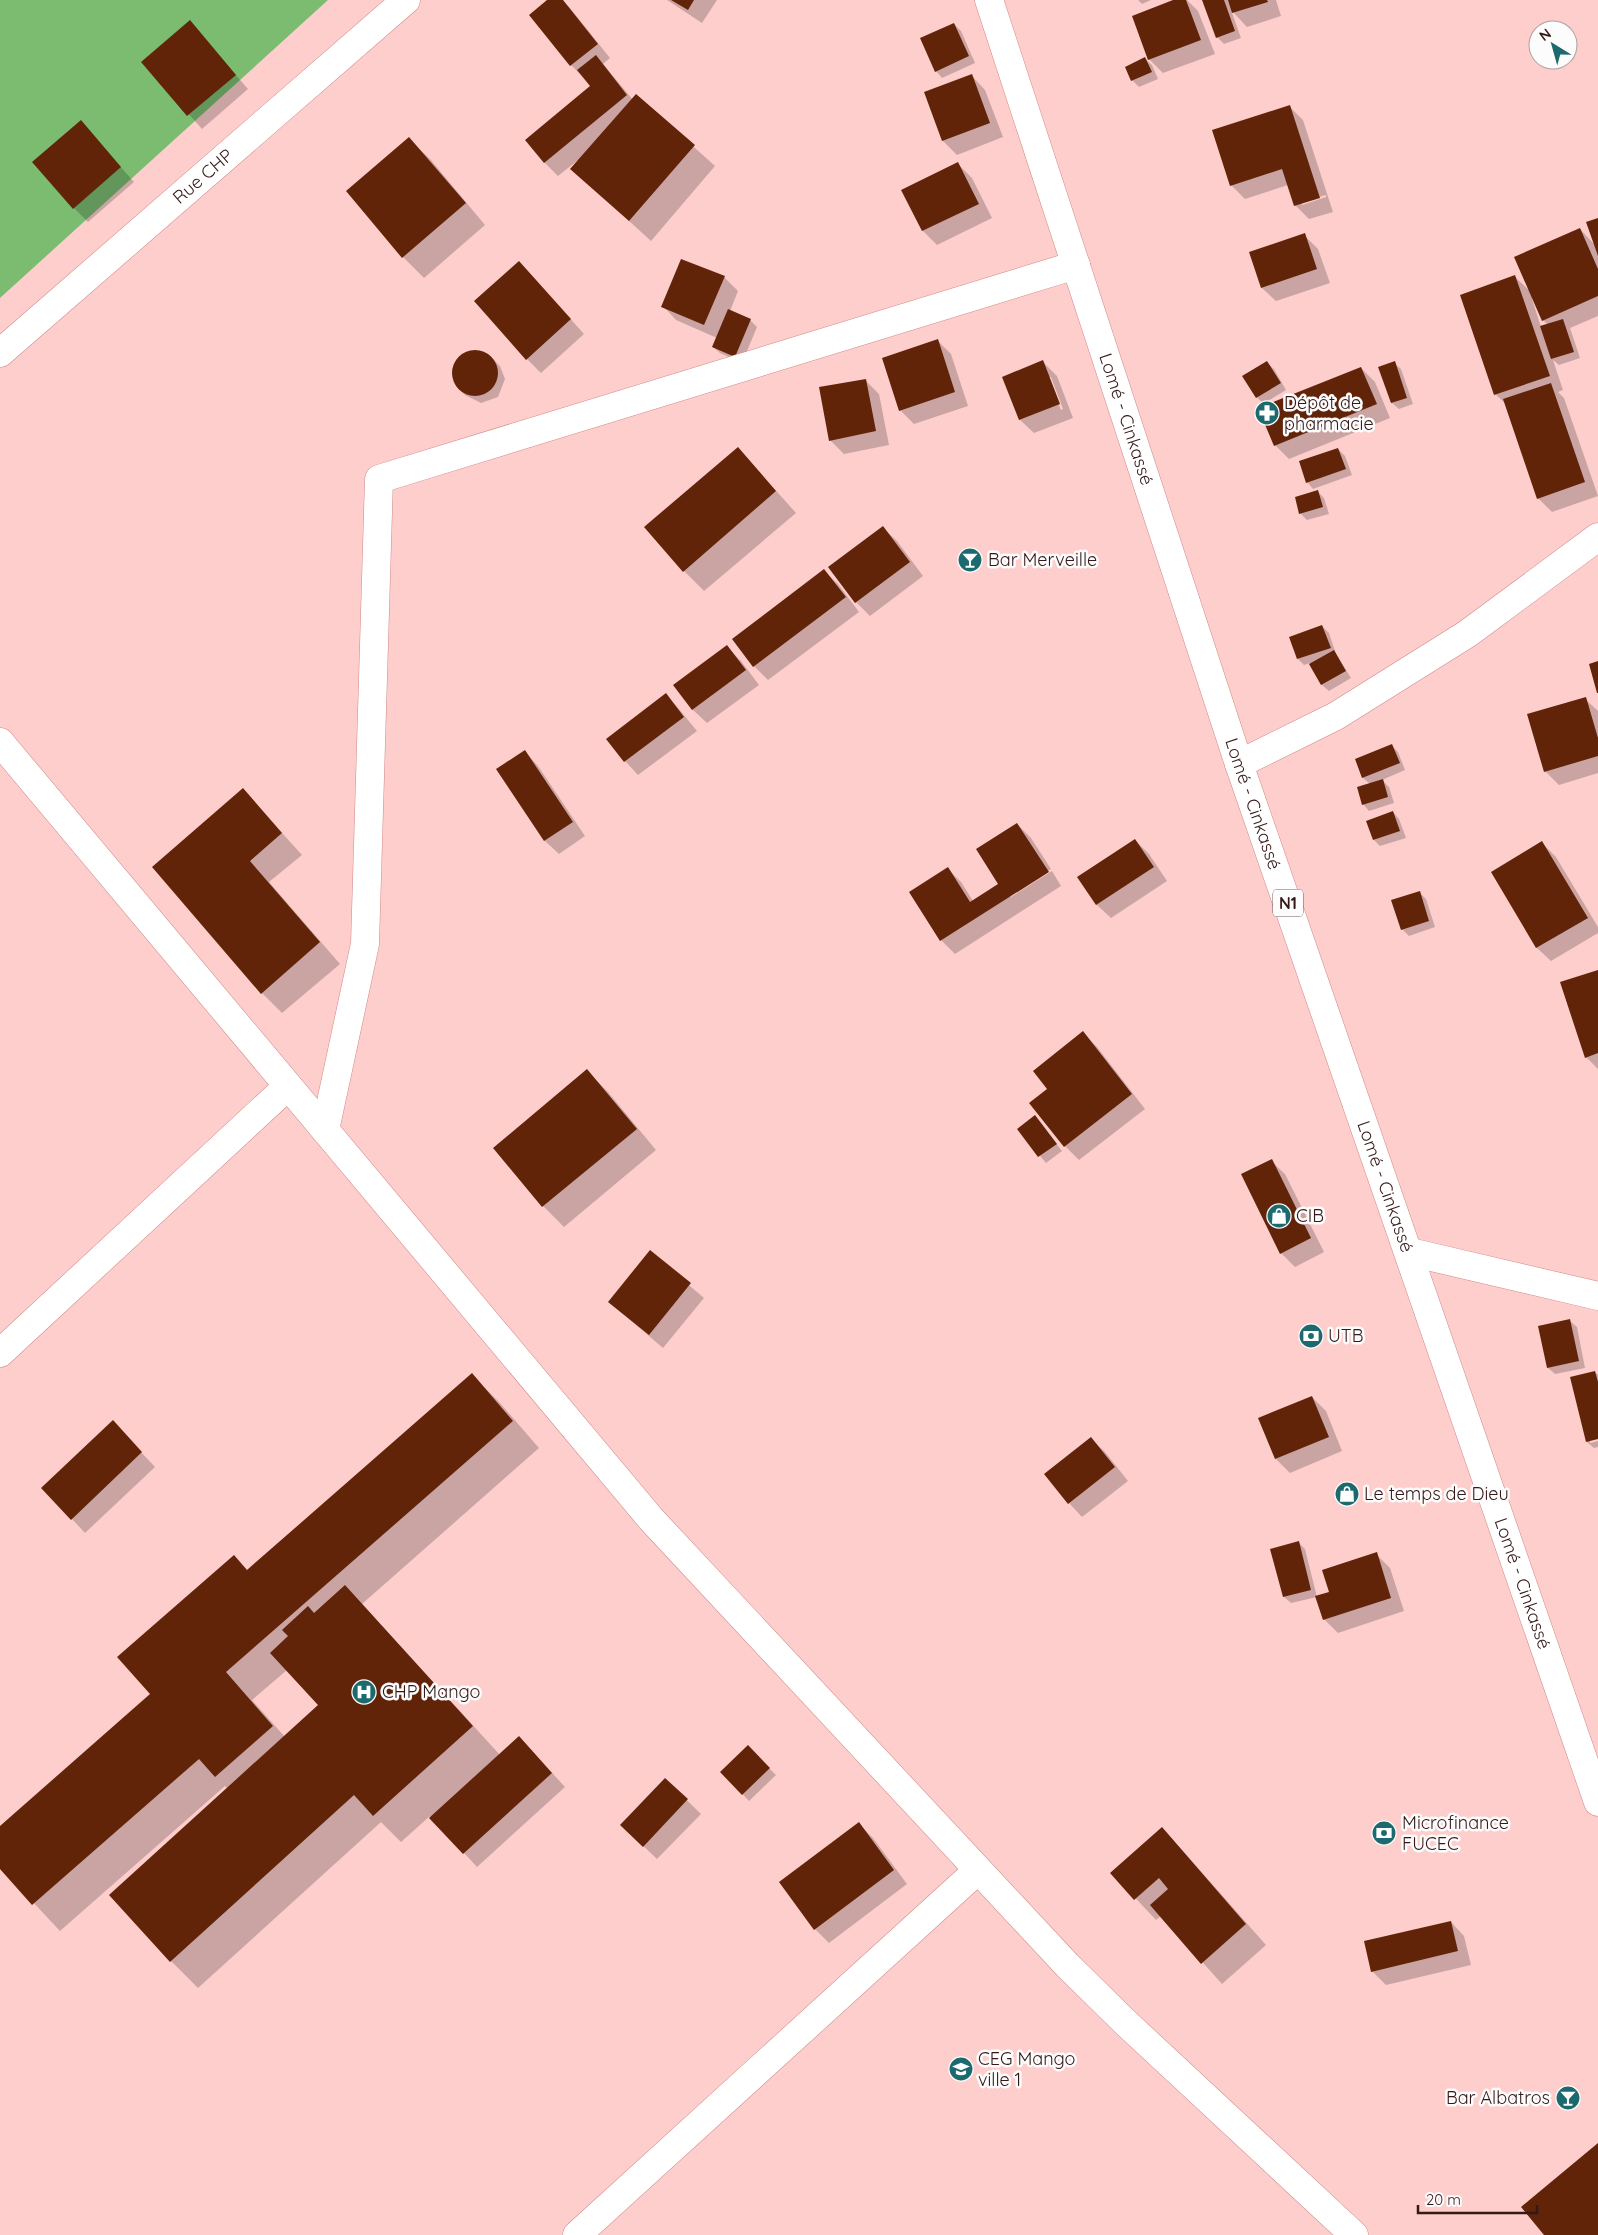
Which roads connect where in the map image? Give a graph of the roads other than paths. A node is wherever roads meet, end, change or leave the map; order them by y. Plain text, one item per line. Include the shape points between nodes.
1 (406, 0) edge
2 (989, 0) edge
3 (1076, 265) junction
4 (0, 353) edge
5 (1598, 537) edge
6 (0, 742) edge
7 (1240, 764) junction
8 (288, 1086) junction
9 (325, 1130) junction
10 (1410, 1252) junction
11 (1598, 1296) edge
12 (0, 1353) edge
13 (1598, 1802) edge
14 (978, 1870) junction
15 (577, 2235) edge
16 (1354, 2235) edge

1 - 4 main road, Rue CHP
2 - 3 main road, Lomé - Cinkassé / N1
3 - 7 main road, Lomé - Cinkassé / N1
3 - 9 main road via 379,479 365,944
5 - 7 main road via 1467,634 1336,716
6 - 8 main road
7 - 10 main road, Lomé - Cinkassé / N1
8 - 9 main road
8 - 12 main road
9 - 14 main road via 651,1519
10 - 11 main road
10 - 13 main road, Lomé - Cinkassé / N1
14 - 15 main road
14 - 16 main road via 1067,1966

